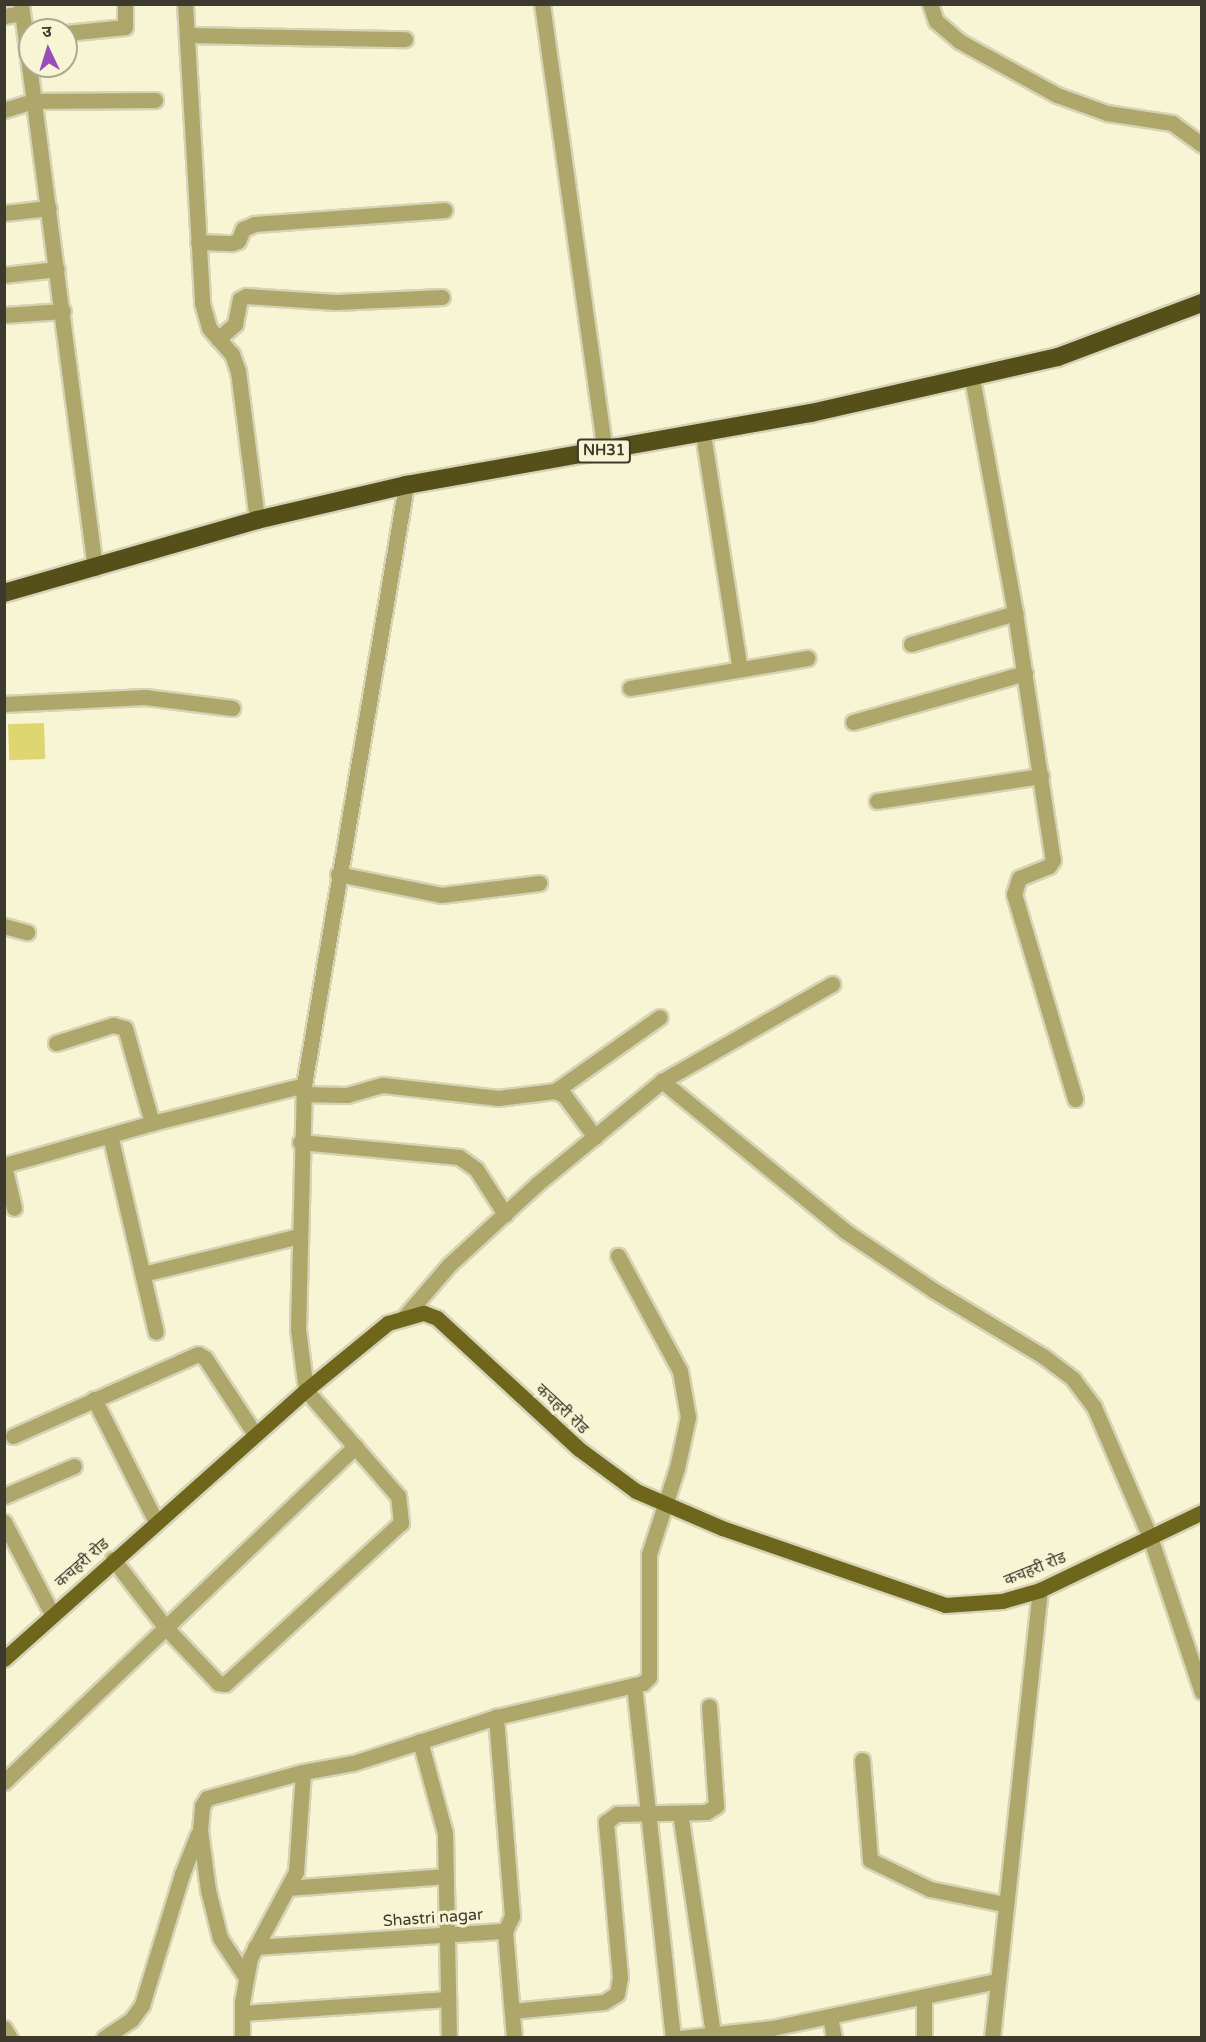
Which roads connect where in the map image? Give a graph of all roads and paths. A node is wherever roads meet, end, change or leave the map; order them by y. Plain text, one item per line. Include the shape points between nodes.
1 (125, 4) edge
2 (185, 4) edge
3 (542, 4) edge
4 (930, 4) edge
5 (22, 9) edge
6 (4, 16) edge
7 (78, 32) edge
8 (188, 35) junction
9 (405, 39) dead end
10 (32, 78) edge
11 (155, 100) dead end
12 (34, 101) junction
13 (4, 110) edge
14 (1202, 124) edge
15 (1182, 129) junction
16 (1202, 145) edge
17 (49, 208) junction
18 (444, 210) dead end
19 (4, 213) edge
20 (198, 242) junction
21 (57, 268) junction
22 (4, 275) edge
23 (442, 297) dead end
24 (1202, 303) edge
25 (63, 311) junction
26 (4, 315) edge
27 (218, 339) junction
28 (972, 378) junction
29 (704, 434) junction
30 (605, 451) junction
31 (406, 485) junction
32 (257, 520) junction
33 (95, 568) junction
34 (4, 593) edge
35 (1015, 613) junction
36 (911, 644) dead end
37 (807, 658) dead end
38 (740, 669) junction
39 (1025, 673) junction
40 (630, 688) dead end
41 (4, 704) edge
42 (232, 708) dead end
43 (853, 722) dead end
44 (1041, 776) junction
45 (878, 801) dead end
46 (338, 874) junction
47 (539, 883) dead end
48 (4, 926) edge
49 (27, 932) dead end
50 (832, 984) dead end
51 (660, 1017) dead end
52 (56, 1043) dead end
53 (663, 1081) junction
54 (304, 1089) junction
55 (555, 1090) junction
56 (1075, 1099) dead end
57 (152, 1123) junction
58 (110, 1135) junction
59 (595, 1137) junction
60 (300, 1142) junction
61 (5, 1165) edge
62 (14, 1208) dead end
63 (505, 1214) junction
64 (299, 1236) junction
65 (618, 1256) dead end
66 (143, 1274) junction
67 (406, 1316) junction
68 (156, 1332) dead end
69 (306, 1390) junction
70 (94, 1399) junction
71 (255, 1434) junction
72 (13, 1436) dead end
73 (355, 1446) junction
74 (74, 1466) dead end
75 (4, 1496) edge
76 (662, 1505) junction
77 (1202, 1512) edge
78 (4, 1522) edge
79 (156, 1522) junction
80 (1150, 1537) junction
81 (113, 1560) junction
82 (1040, 1590) junction
83 (52, 1614) junction
84 (166, 1628) junction
85 (4, 1659) edge
86 (634, 1685) junction
87 (1202, 1692) edge
88 (710, 1706) dead end
89 (496, 1717) junction
90 (420, 1741) junction
91 (862, 1760) dead end
92 (303, 1772) junction
93 (4, 1782) edge
94 (680, 1813) junction
95 (646, 1814) junction
96 (200, 1830) junction
97 (446, 1876) junction
98 (288, 1888) junction
99 (1004, 1904) junction
100 (505, 1931) junction
101 (447, 1936) junction
102 (255, 1947) junction
103 (245, 1976) junction
104 (997, 1981) junction
105 (924, 1996) junction
106 (448, 1999) junction
107 (512, 2011) junction
108 (242, 2013) junction
109 (830, 2016) junction
110 (4, 2028) edge
111 (713, 2035) junction
112 (10, 2037) edge
113 (104, 2037) edge
114 (242, 2037) edge
115 (449, 2037) edge
116 (514, 2037) edge
117 (673, 2037) edge
118 (680, 2037) edge
119 (834, 2037) edge
120 (924, 2037) edge
121 (992, 2037) edge

1 - 7 street via 125,27
2 - 8 street
3 - 30 street
4 - 15 street via 936,21 959,41 1057,94 1107,113 1172,123
5 - 6 street
8 - 9 street
8 - 20 street
10 - 12 street
11 - 12 street
12 - 13 street
12 - 17 street
14 - 15 street
15 - 16 street
17 - 19 street
17 - 21 street
18 - 20 street via 255,224 243,230 238,241 232,243
20 - 27 street via 202,303 209,328
21 - 22 street
21 - 25 street
23 - 27 street via 336,302 246,296 240,299 235,324
24 - 28 highway, NH31 via 1058,357
25 - 26 street
25 - 33 street
27 - 32 street via 232,354 238,371
28 - 29 highway, NH31
28 - 35 street
29 - 30 highway, NH31
29 - 38 street
30 - 31 highway, NH31
31 - 32 highway, NH31
31 - 46 street
32 - 33 highway, NH31
33 - 34 highway, NH31
35 - 36 street
35 - 39 street
37 - 38 street
38 - 40 street
39 - 43 street
39 - 44 street
41 - 42 street via 146,697
44 - 45 street
44 - 56 street via 1053,860 1049,867 1019,878 1014,894
46 - 47 street via 441,895
46 - 54 street
48 - 49 street
50 - 53 street
51 - 55 street
52 - 57 street via 113,1025 125,1028
53 - 59 street
53 - 80 street via 846,1231 1073,1379 1095,1407
54 - 55 street via 348,1095 383,1085 498,1098
54 - 57 street
54 - 60 street
55 - 59 street via 564,1095
57 - 58 street
58 - 61 street
58 - 66 street
59 - 63 street
60 - 63 street via 459,1157 476,1169
60 - 64 street
61 - 62 street
63 - 67 street via 429,1285
64 - 66 street
64 - 69 street via 298,1329
65 - 76 street via 669,1348 686,1394 684,1440
66 - 68 street
67 - 69 main road, कचहरी रोड via 388,1323
67 - 76 main road, कचहरी रोड via 424,1313 437,1318 579,1449
69 - 71 main road, कचहरी रोड
69 - 73 street
70 - 71 street via 198,1354 205,1358
70 - 72 street
70 - 79 street
71 - 79 main road, कचहरी रोड
73 - 84 street
73 - 84 street via 398,1496 401,1523 394,1532 225,1684 218,1683
74 - 75 street
76 - 82 main road, कचहरी रोड via 945,1605 1002,1601
76 - 86 street via 647,1569 649,1677
77 - 80 main road, कचहरी रोड
78 - 83 street
79 - 81 main road, कचहरी रोड
80 - 82 main road, कचहरी रोड
80 - 87 street
81 - 83 main road, कचहरी रोड
81 - 84 street
82 - 99 street
83 - 85 main road, कचहरी रोड
84 - 93 street
86 - 89 street
86 - 95 street
88 - 94 street via 718,1799 706,1812
89 - 90 street
89 - 100 street, Shastri nagar via 512,1916
90 - 92 street via 360,1761
90 - 97 street via 444,1819
91 - 99 street via 870,1860 930,1889
92 - 96 street via 207,1798 202,1806
92 - 98 street via 298,1856
94 - 95 street
94 - 111 street
95 - 107 street via 617,1814 606,1822 621,1977 617,1994 604,2002
95 - 117 street
96 - 103 street via 201,1859 220,1938
96 - 113 street via 182,1874 142,2004 131,2020
97 - 98 street
97 - 101 street
98 - 102 street
99 - 104 street
100 - 101 street, Shastri nagar
100 - 107 street
101 - 102 street, Shastri nagar
101 - 106 street
102 - 103 street
103 - 108 street
104 - 105 street
104 - 121 street
105 - 109 street
105 - 120 street
106 - 108 street
106 - 115 street
107 - 116 street
108 - 114 street
109 - 111 street
109 - 119 street
110 - 112 street
111 - 118 street

